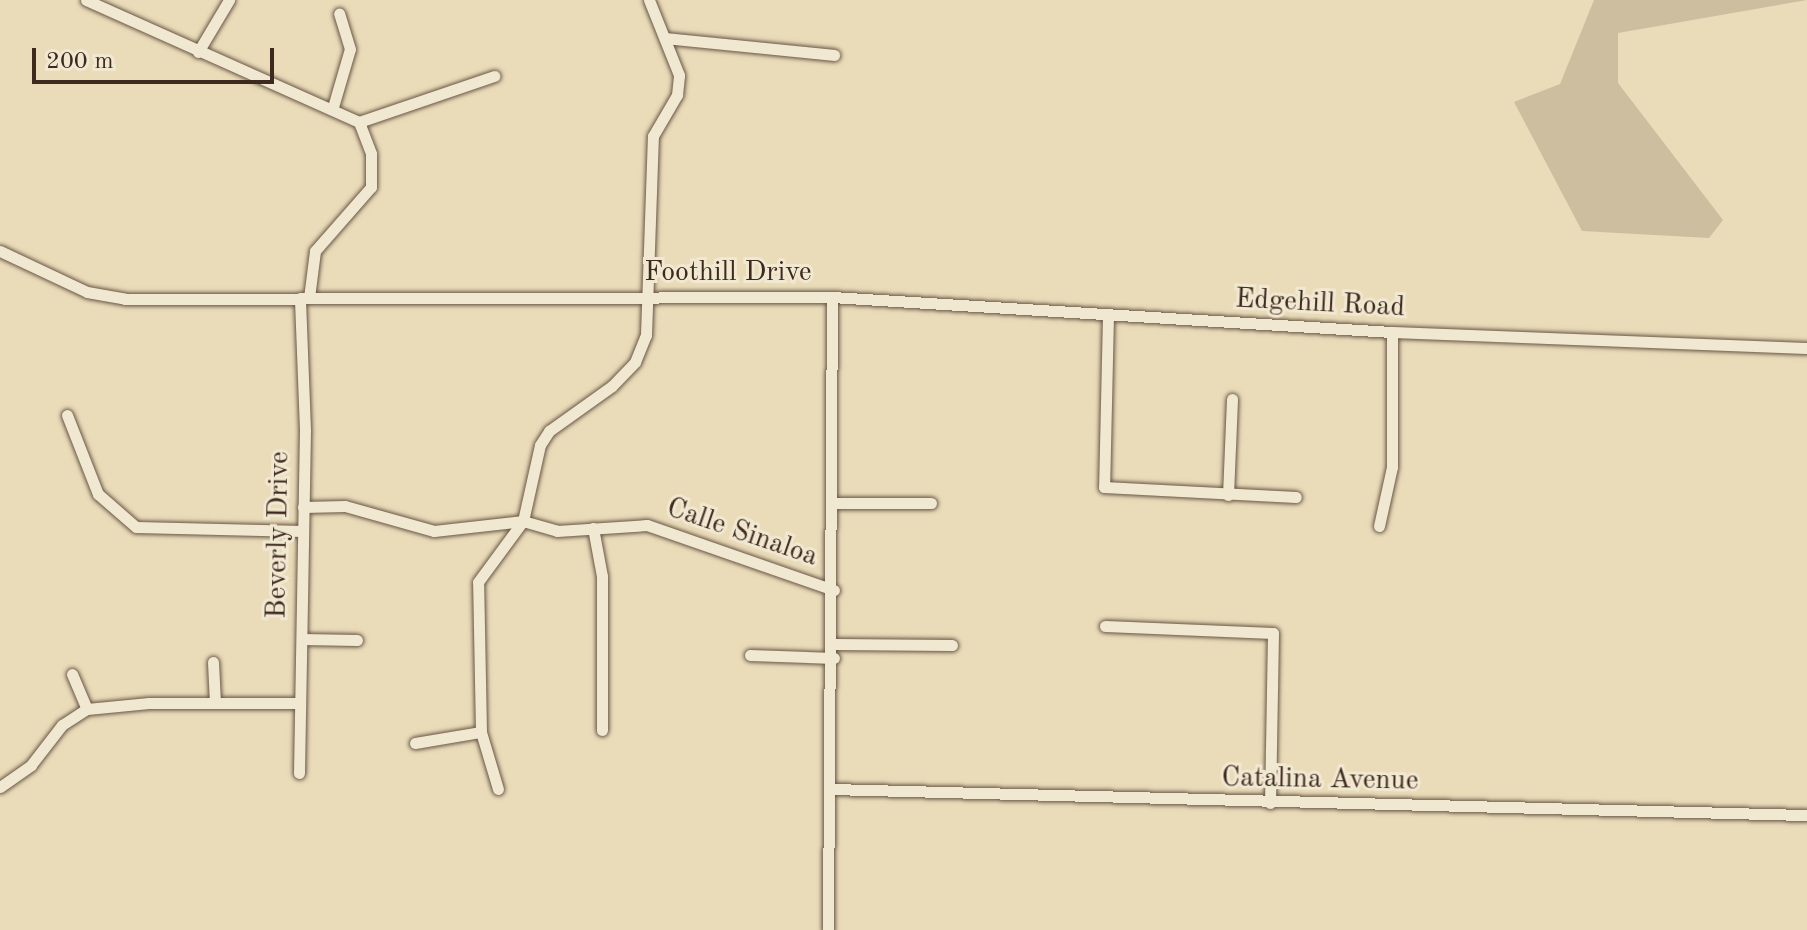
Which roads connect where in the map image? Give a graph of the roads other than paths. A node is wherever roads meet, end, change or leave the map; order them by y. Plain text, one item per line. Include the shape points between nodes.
1 (86, 0) edge
2 (229, 0) edge
3 (649, 0) edge
4 (339, 14) dead end
5 (665, 38) junction
6 (198, 52) junction
7 (834, 55) dead end
8 (494, 76) dead end
9 (333, 107) junction
10 (359, 122) junction
11 (0, 251) edge
12 (647, 297) junction
13 (832, 297) junction
14 (304, 298) junction
15 (1108, 315) junction
16 (1392, 332) junction
17 (1807, 348) edge
18 (1232, 399) dead end
19 (67, 415) dead end
20 (1228, 495) junction
21 (1296, 497) dead end
22 (833, 503) junction
23 (931, 503) dead end
24 (303, 507) junction
25 (523, 521) junction
26 (1379, 526) dead end
27 (593, 528) junction
28 (303, 531) junction
29 (834, 590) junction
30 (1105, 626) dead end
31 (302, 639) junction
32 (357, 640) dead end
33 (834, 644) junction
34 (952, 645) dead end
35 (750, 655) dead end
36 (834, 658) junction
37 (213, 662) dead end
38 (72, 674) dead end
39 (215, 703) junction
40 (300, 703) junction
41 (87, 709) junction
42 (602, 730) dead end
43 (481, 732) junction
44 (415, 743) dead end
45 (299, 773) dead end
46 (0, 787) edge
47 (498, 789) dead end
48 (831, 789) junction
49 (1270, 803) junction
50 (1807, 815) edge
51 (828, 930) edge

1 - 6 street
2 - 6 street
3 - 5 street
4 - 9 street via 350,49
5 - 7 street
5 - 12 street via 679,75 677,95 653,136
6 - 9 street
8 - 10 street
9 - 10 street
10 - 14 street, Beverly Drive via 371,154 371,187 365,202 315,251
11 - 14 street, Foothill Drive via 87,292 125,299
12 - 13 street, Foothill Drive
12 - 14 street, Foothill Drive
12 - 25 street via 646,335 635,362 540,445
13 - 15 street, Edgehill Road
13 - 22 street, Foothill Drive
14 - 24 street, Beverly Drive
15 - 16 street, Edgehill Road
15 - 20 street via 1104,487
16 - 17 street, Edgehill Road
16 - 26 street via 1392,467
18 - 20 street
19 - 28 street via 98,494 128,523 160,531
20 - 21 street
22 - 23 street
22 - 29 street, Foothill Drive
24 - 25 street, Calle Sinaloa via 345,506 434,531
24 - 28 street, Beverly Drive
25 - 27 street, Calle Sinaloa via 557,531
25 - 43 street via 478,582
27 - 29 street, Calle Sinaloa via 661,528
27 - 42 street via 602,576
28 - 31 street, Beverly Drive
29 - 33 street, Foothill Drive
30 - 49 street via 1273,633
31 - 32 street
31 - 40 street, Beverly Drive
33 - 34 street
33 - 36 street, Foothill Drive
35 - 36 street
36 - 48 street, Foothill Drive
37 - 39 street
38 - 41 street
39 - 40 street
39 - 41 street
40 - 45 street, Beverly Drive
41 - 46 street via 62,725 31,765
43 - 44 street
43 - 47 street
48 - 49 street, Catalina Avenue
48 - 51 street, Foothill Drive
49 - 50 street, Catalina Avenue

